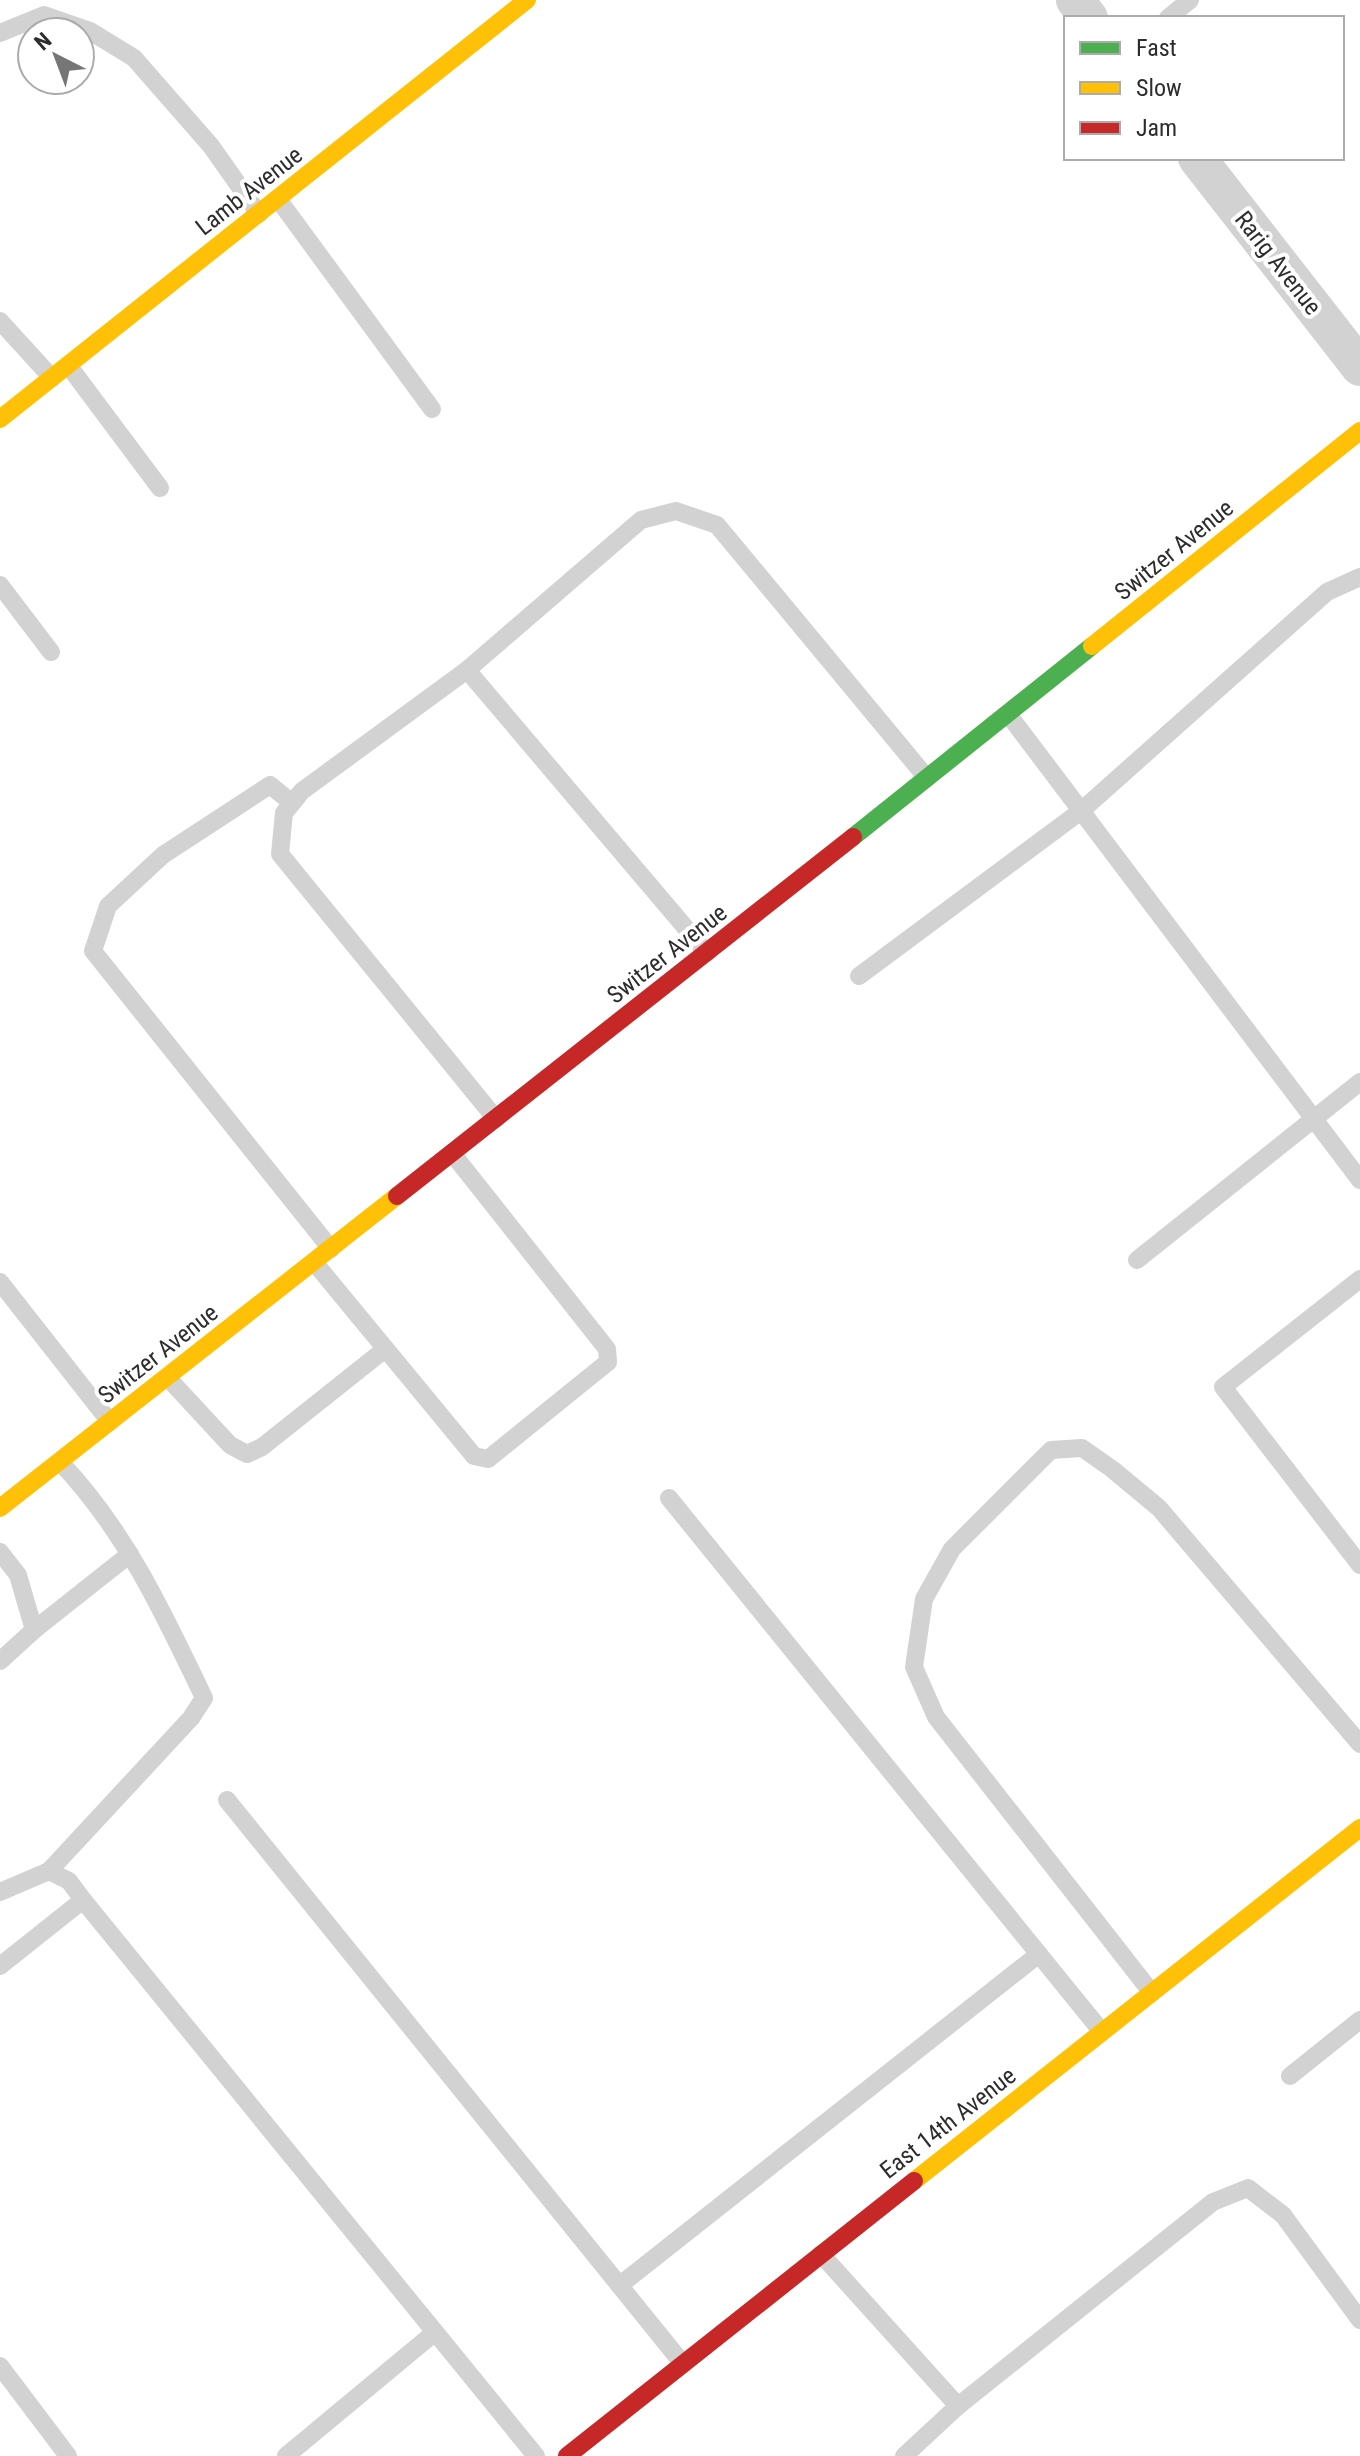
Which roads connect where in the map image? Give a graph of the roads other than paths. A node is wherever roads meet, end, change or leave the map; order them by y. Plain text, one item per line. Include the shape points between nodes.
1 (527, 0) edge
2 (1075, 0) edge
3 (1190, 0) edge
4 (1087, 16) edge
5 (1170, 16) edge
6 (0, 33) edge
7 (1199, 160) edge
8 (278, 199) junction
9 (259, 214) junction
10 (0, 321) edge
11 (68, 365) junction
12 (1360, 367) edge
13 (52, 378) junction
14 (432, 409) dead end
15 (0, 419) edge
16 (1360, 431) edge
17 (160, 488) dead end
18 (1360, 577) edge
19 (0, 585) edge
20 (51, 652) dead end
21 (467, 670) junction
22 (1008, 714) junction
23 (927, 778) junction
24 (292, 803) junction
25 (1081, 811) junction
26 (707, 953) junction
27 (859, 976) dead end
28 (1360, 1082) edge
29 (1313, 1118) junction
30 (496, 1119) junction
31 (452, 1153) junction
32 (1360, 1180) edge
33 (331, 1249) junction
34 (1137, 1260) dead end
35 (314, 1262) junction
36 (1360, 1279) edge
37 (0, 1282) edge
38 (384, 1350) junction
39 (167, 1377) junction
40 (110, 1422) junction
41 (60, 1462) junction
42 (669, 1498) dead end
43 (0, 1508) edge
44 (0, 1552) edge
45 (130, 1554) junction
46 (1360, 1565) edge
47 (34, 1630) junction
48 (0, 1661) edge
49 (1360, 1744) edge
50 (227, 1800) dead end
51 (1360, 1828) edge
52 (49, 1871) junction
53 (0, 1892) edge
54 (83, 1900) junction
55 (1039, 1954) junction
56 (0, 1966) edge
57 (1152, 1993) junction
58 (1360, 2020) edge
59 (1102, 2032) junction
60 (1290, 2076) dead end
61 (821, 2254) junction
62 (620, 2285) junction
63 (1360, 2320) edge
64 (434, 2333) junction
65 (683, 2364) junction
66 (0, 2366) edge
67 (958, 2406) junction
68 (68, 2456) edge
69 (286, 2456) edge
70 (536, 2456) edge
71 (567, 2456) edge
72 (904, 2456) edge

1 - 8 street, Lamb Avenue
2 - 4 street
3 - 5 lane
6 - 9 lane via 44,15 90,31 134,58 211,146
7 - 12 street, Rarig Avenue
8 - 9 street, Lamb Avenue
8 - 14 lane
9 - 11 street, Lamb Avenue
10 - 13 lane
11 - 13 street, Lamb Avenue
11 - 17 lane
13 - 15 street, Lamb Avenue
16 - 22 street, Switzer Avenue
18 - 25 lane via 1327,592
19 - 20 lane
21 - 23 lane via 641,520 676,511 717,525
21 - 24 lane
21 - 26 lane
22 - 23 street, Switzer Avenue
22 - 25 lane
23 - 26 street, Switzer Avenue
24 - 30 lane via 284,813 280,854
24 - 33 lane via 270,785 163,855 108,906 93,951
25 - 27 lane
25 - 29 lane
26 - 30 street, Switzer Avenue
28 - 29 lane
29 - 32 lane
29 - 34 lane
30 - 31 street, Switzer Avenue
31 - 33 street, Switzer Avenue
31 - 38 lane via 607,1349 608,1362 488,1459 474,1456
33 - 35 street, Switzer Avenue
35 - 38 lane
35 - 39 street, Switzer Avenue
36 - 46 lane via 1223,1387
37 - 40 lane
38 - 39 lane via 247,1454 230,1445
39 - 40 street, Switzer Avenue
40 - 41 street, Switzer Avenue
41 - 43 street, Switzer Avenue
41 - 45 lane via 88,1492
42 - 55 lane
44 - 47 lane via 18,1575
45 - 47 lane
45 - 52 lane via 204,1698
47 - 48 lane
49 - 57 lane via 1159,1508 1082,1448 1051,1450 952,1549 924,1599 914,1667 930,1704
50 - 62 lane
51 - 57 street, East 14th Avenue via 1349,1845
52 - 53 lane
52 - 54 lane via 69,1881
54 - 56 lane
54 - 64 lane
55 - 59 lane
55 - 62 lane
57 - 59 street, East 14th Avenue
58 - 60 lane
59 - 61 street, East 14th Avenue
61 - 65 street, East 14th Avenue
61 - 67 lane
62 - 65 lane
63 - 67 lane via 1283,2215 1248,2188 1213,2202
64 - 69 lane
64 - 70 lane
65 - 71 street, East 14th Avenue
66 - 68 lane
67 - 72 lane

